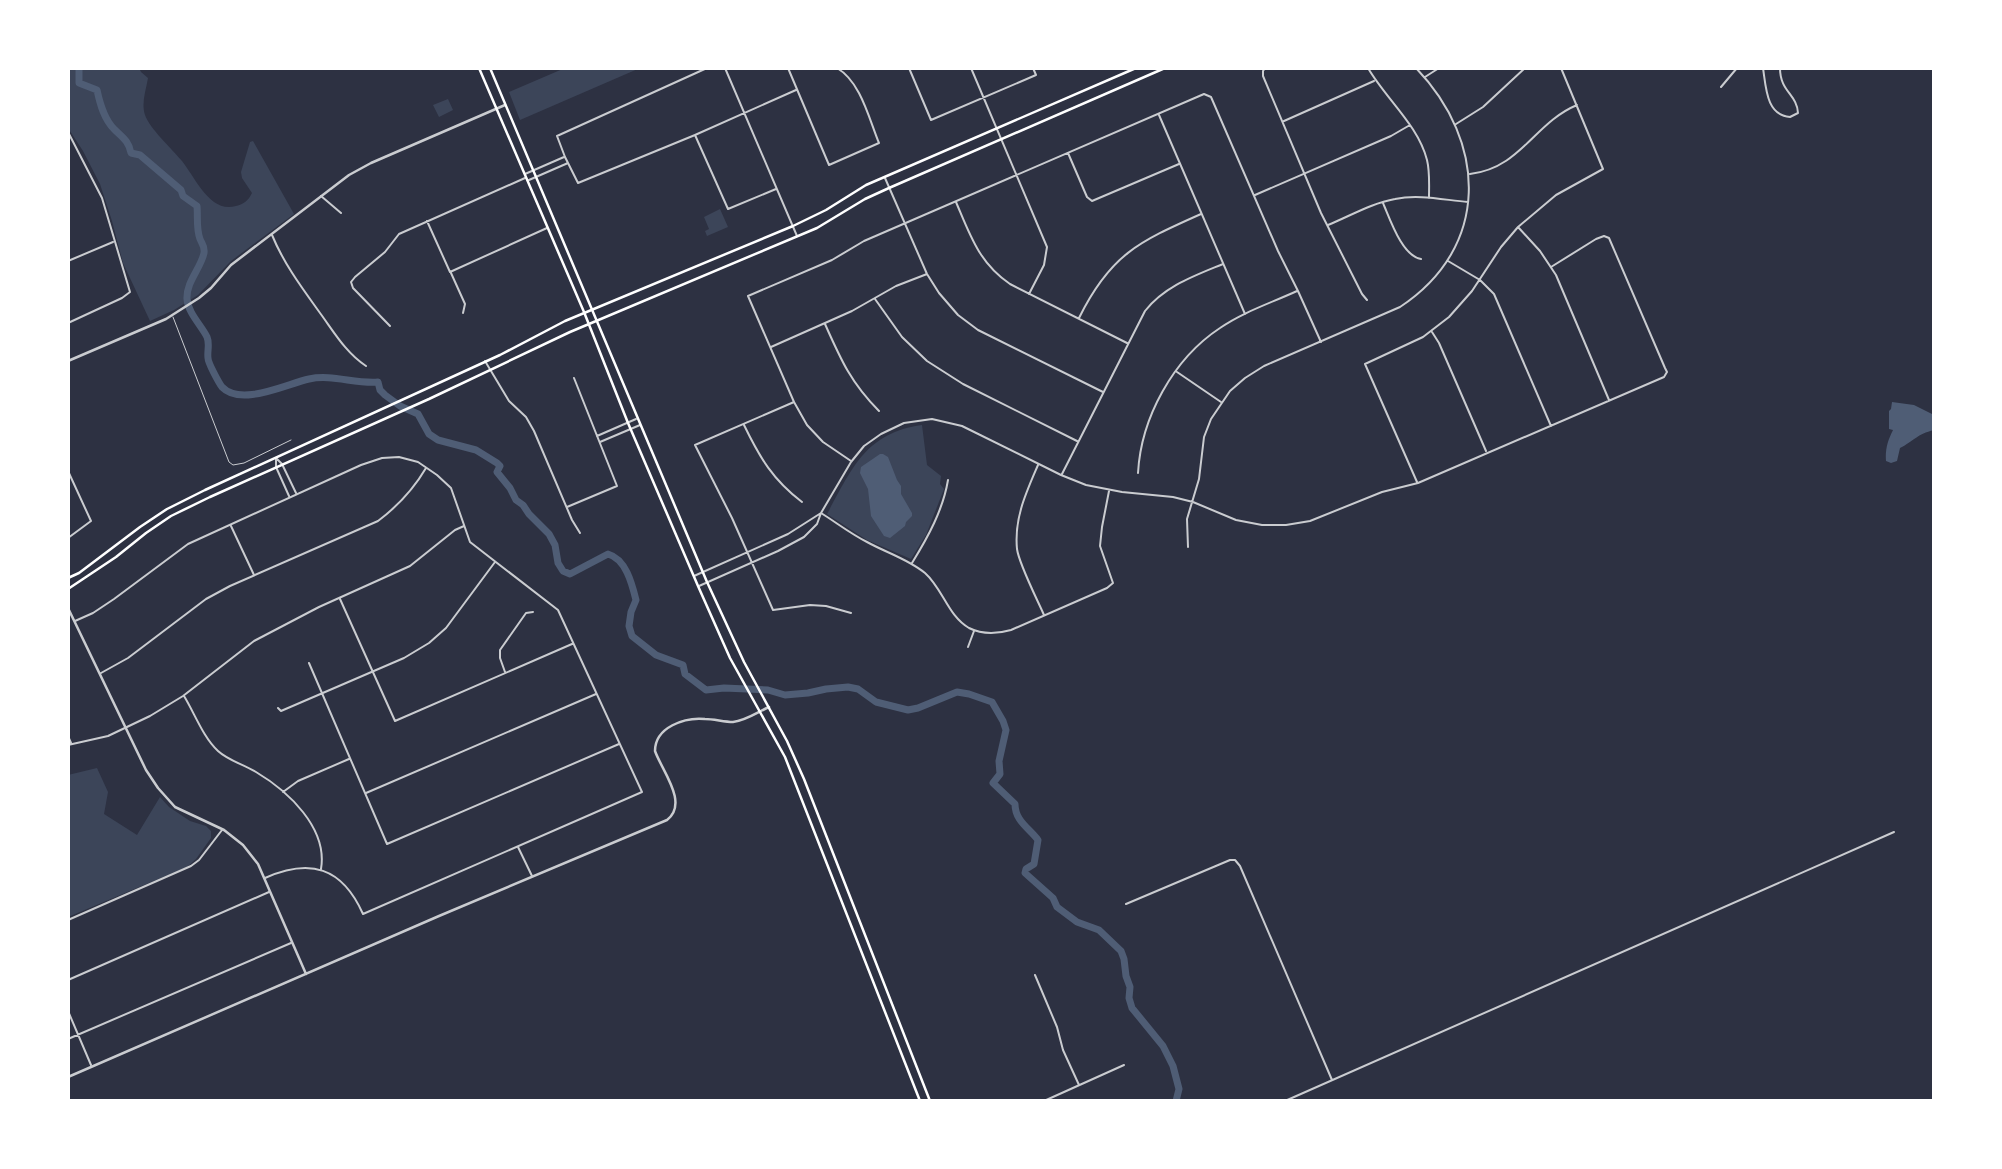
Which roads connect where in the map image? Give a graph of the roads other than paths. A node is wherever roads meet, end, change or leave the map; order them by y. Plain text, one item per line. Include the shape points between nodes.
1 (479, 68) edge
2 (490, 68) edge
3 (707, 68) edge
4 (724, 68) edge
5 (788, 68) edge
6 (837, 68) edge
7 (909, 68) edge
8 (971, 68) edge
9 (1033, 68) edge
10 (1136, 68) edge
11 (1166, 68) edge
12 (1265, 68) edge
13 (1368, 68) edge
14 (1439, 68) edge
15 (1525, 68) edge
16 (1561, 68) edge
17 (1737, 68) edge
18 (1763, 68) edge
19 (1780, 68) edge
20 (1418, 69) edge
21 (1424, 78) junction
22 (1375, 80) junction
23 (1721, 87) dead end
24 (796, 90) junction
25 (983, 97) junction
26 (506, 105) junction
27 (1577, 105) junction
28 (496, 109) junction
29 (744, 112) junction
30 (1159, 114) junction
31 (1283, 122) junction
32 (1455, 124) junction
33 (1410, 125) junction
34 (998, 128) junction
35 (68, 132) edge
36 (695, 135) junction
37 (1002, 139) junction
38 (1068, 153) junction
39 (565, 157) junction
40 (568, 163) junction
41 (1180, 164) junction
42 (533, 171) junction
43 (1017, 174) junction
44 (1305, 174) junction
45 (1469, 174) junction
46 (526, 177) junction
47 (536, 177) junction
48 (884, 177) junction
49 (777, 188) junction
50 (889, 188) junction
51 (1254, 195) junction
52 (321, 196) junction
53 (1429, 198) junction
54 (956, 201) junction
55 (1383, 202) junction
56 (1468, 202) junction
57 (341, 213) dead end
58 (1202, 214) junction
59 (427, 221) junction
60 (904, 223) junction
61 (1327, 225) junction
62 (793, 226) junction
63 (1518, 227) junction
64 (548, 228) junction
65 (272, 234) junction
66 (798, 237) junction
67 (114, 242) junction
68 (1421, 259) dead end
69 (68, 261) edge
70 (1447, 261) junction
71 (1223, 264) junction
72 (1551, 267) junction
73 (450, 272) junction
74 (927, 274) junction
75 (1480, 280) junction
76 (654, 283) junction
77 (1298, 291) junction
78 (659, 294) junction
79 (1030, 294) junction
80 (875, 299) junction
81 (1367, 300) dead end
82 (593, 309) junction
83 (463, 313) dead end
84 (584, 313) junction
85 (1245, 314) junction
86 (172, 315) junction
87 (1078, 319) junction
88 (598, 320) junction
89 (68, 323) edge
90 (825, 323) junction
91 (589, 324) junction
92 (390, 326) dead end
93 (1432, 331) junction
94 (1321, 342) junction
95 (1127, 343) junction
96 (770, 348) junction
97 (68, 361) edge
98 (485, 361) junction
99 (366, 366) dead end
100 (490, 371) junction
101 (1176, 371) junction
102 (574, 378) dead end
103 (1103, 392) junction
104 (1610, 401) junction
105 (794, 402) junction
106 (1221, 402) junction
107 (879, 411) dead end
108 (637, 419) junction
109 (628, 422) junction
110 (744, 424) junction
111 (640, 425) junction
112 (1551, 426) junction
113 (631, 429) junction
114 (597, 436) junction
115 (291, 440) dead end
116 (1078, 441) junction
117 (599, 443) junction
118 (1487, 453) junction
119 (276, 458) junction
120 (851, 461) junction
121 (282, 464) junction
122 (1038, 464) junction
123 (276, 467) junction
124 (427, 467) junction
125 (68, 471) edge
126 (1138, 473) dead end
127 (1061, 475) junction
128 (948, 480) dead end
129 (1418, 482) junction
130 (1109, 490) junction
131 (297, 494) junction
132 (290, 497) junction
133 (802, 502) dead end
134 (1193, 502) junction
135 (566, 507) junction
136 (821, 513) junction
137 (230, 524) junction
138 (464, 526) junction
139 (580, 533) dead end
140 (68, 538) edge
141 (1188, 547) dead end
142 (748, 552) junction
143 (496, 562) junction
144 (752, 562) junction
145 (912, 564) junction
146 (703, 572) junction
147 (254, 576) junction
148 (693, 576) junction
149 (68, 578) edge
150 (707, 582) junction
151 (698, 586) junction
152 (68, 589) edge
153 (340, 598) junction
154 (68, 608) edge
155 (533, 612) dead end
156 (851, 613) dead end
157 (1044, 615) junction
158 (75, 621) junction
159 (975, 630) junction
160 (574, 643) junction
161 (968, 647) dead end
162 (309, 663) dead end
163 (373, 672) junction
164 (505, 673) junction
165 (100, 674) junction
166 (322, 694) junction
167 (597, 694) junction
168 (183, 696) junction
169 (769, 707) junction
170 (278, 708) dead end
171 (760, 711) junction
172 (126, 729) junction
173 (68, 736) edge
174 (620, 743) junction
175 (70, 744) edge
176 (350, 758) junction
177 (283, 792) junction
178 (366, 794) junction
179 (222, 829) junction
180 (1894, 832) dead end
181 (518, 847) junction
182 (321, 871) junction
183 (532, 877) junction
184 (264, 878) junction
185 (848, 889) junction
186 (270, 891) junction
187 (839, 892) junction
188 (1126, 904) dead end
189 (68, 920) edge
190 (292, 942) junction
191 (306, 974) junction
192 (1035, 975) dead end
193 (68, 980) edge
194 (68, 1011) edge
195 (901, 1028) junction
196 (892, 1032) junction
197 (78, 1035) junction
198 (68, 1040) edge
199 (1124, 1065) dead end
200 (92, 1067) junction
201 (68, 1077) edge
202 (1332, 1080) junction
203 (1079, 1086) junction
204 (920, 1101) edge
205 (930, 1101) edge
206 (1044, 1101) edge
207 (1284, 1101) edge

1 - 28 main road
2 - 26 main road
3 - 39 street via 562,132 557,136
4 - 29 street
5 - 24 street
6 - 24 street via 855,87 879,143 828,165
7 - 25 street via 931,120
8 - 25 street
9 - 25 street via 1035,75
10 - 34 main road
11 - 37 main road
12 - 31 street via 1264,79
13 - 22 street
14 - 21 street
15 - 32 street via 1483,107
16 - 27 street
17 - 23 street
18 - 19 street via 1770,104 1780,115 1790,117 1798,113 1797,104 1781,83
20 - 21 street
21 - 32 street
22 - 31 street
22 - 33 street
24 - 29 street
25 - 34 street
26 - 28 street
26 - 42 main road
27 - 45 street via 1554,117 1503,163
27 - 63 street via 1603,169 1556,195
28 - 46 main road
28 - 52 street via 371,163
29 - 36 street
29 - 49 street
30 - 38 street
30 - 41 street
30 - 51 street via 1210,95
31 - 44 street
32 - 45 street
33 - 44 street
33 - 53 street via 1427,163
34 - 37 street
34 - 48 main road
35 - 67 street via 102,198
36 - 40 street via 578,183
36 - 49 street via 728,209
37 - 43 street
37 - 50 main road
38 - 41 street via 1090,200
38 - 43 street
39 - 40 street
39 - 42 street
40 - 47 street
41 - 58 street
42 - 46 street
42 - 47 main road
43 - 54 street
43 - 79 street via 1047,247
44 - 51 street
44 - 61 street
45 - 56 street
46 - 47 street
46 - 59 street
46 - 64 main road
47 - 82 main road
48 - 50 street
48 - 62 main road
49 - 62 street
50 - 60 street
50 - 66 main road
51 - 77 street
52 - 57 street
52 - 65 street
53 - 55 street
53 - 56 street
54 - 60 street
54 - 79 street via 984,261 1002,279
55 - 61 street
55 - 68 street via 1405,247
56 - 70 street via 1460,236
58 - 71 street
58 - 87 street via 1154,234 1126,252 1098,283
59 - 73 street
59 - 92 street via 399,234 386,252 352,279 353,288
60 - 74 street
60 - 96 street via 748,296
61 - 81 street
62 - 66 street
62 - 76 main road
63 - 72 street
63 - 75 street
64 - 73 street
64 - 84 main road
65 - 86 street via 199,298
65 - 99 street via 285,264 350,354
66 - 78 main road
67 - 69 street
67 - 89 street via 130,292
70 - 75 street
70 - 94 street via 1400,307
71 - 85 street
71 - 95 street via 1161,294 1141,316
72 - 104 street
72 - 104 street via 1602,237 1612,243 1667,372
73 - 83 street via 465,304
74 - 80 street
74 - 103 street via 958,315 978,330
75 - 93 street
75 - 112 street via 1499,303
76 - 78 main road
76 - 82 main road
77 - 85 street
77 - 94 street
78 - 88 main road
79 - 87 street
80 - 90 street
80 - 116 street via 902,337 927,361
82 - 84 main road
82 - 88 main road
84 - 91 main road
84 - 98 main road
85 - 101 street via 1203,340
86 - 97 street
86 - 115 lane via 229,462 244,463
87 - 95 street
88 - 91 main road
88 - 108 main road
90 - 96 street
90 - 107 street via 854,384
91 - 100 main road
91 - 109 main road
93 - 118 street
93 - 129 street via 1366,364
94 - 106 street via 1254,371
95 - 103 street
96 - 105 street
98 - 100 street
98 - 119 main road
100 - 121 main road
100 - 135 street via 534,431
101 - 106 street
101 - 126 street via 1148,425
102 - 114 street
103 - 116 street
104 - 112 street
105 - 110 street
105 - 120 street via 814,433
106 - 134 street via 1204,437
108 - 109 street
108 - 111 main road
109 - 113 main road
109 - 114 street
110 - 133 street via 769,471
110 - 142 street via 695,445
111 - 113 street
111 - 146 main road
112 - 118 street
113 - 117 street
113 - 148 main road
114 - 117 street
116 - 127 street
117 - 135 street via 617,486
118 - 129 street
119 - 121 street
119 - 123 street
119 - 149 main road via 167,509
120 - 122 street via 881,434 904,423 932,419 962,426
120 - 136 street
121 - 123 main road
121 - 131 street
122 - 127 street
122 - 157 street via 1020,508 1017,551
123 - 132 street
123 - 152 main road via 171,516
124 - 131 street via 399,457 382,458
124 - 138 street via 451,488
124 - 147 street via 399,505 378,521
125 - 140 street via 91,521
127 - 130 street
128 - 145 street via 934,524
129 - 134 street via 1322,518 1286,525 1236,520
130 - 134 street
130 - 157 street via 1100,546 1113,583
131 - 132 street
132 - 137 street
134 - 141 street via 1186,525
135 - 139 street
136 - 142 street
136 - 144 street via 804,537
136 - 145 street
137 - 147 street
137 - 158 street via 188,544 114,599
138 - 143 street via 470,542
138 - 153 street via 411,566
142 - 144 street
142 - 146 street
143 - 160 street via 558,610
143 - 163 street via 446,628 429,643
144 - 150 street
144 - 156 street via 774,610 810,604
145 - 159 street via 933,581 960,621
146 - 148 street
146 - 150 main road
147 - 165 street via 206,599
148 - 151 main road
150 - 151 street
150 - 169 main road
151 - 171 main road
153 - 163 street
153 - 168 street via 254,642
154 - 158 street
155 - 164 street via 526,613 500,650
157 - 159 street via 1005,632
158 - 165 street
159 - 161 street
160 - 164 street
160 - 167 street
162 - 166 street
163 - 164 street via 395,721
163 - 166 street
165 - 172 street
166 - 170 street via 281,711
166 - 176 street
167 - 174 street
167 - 178 street
168 - 172 street
168 - 177 street via 216,750
169 - 171 street
169 - 185 main road via 788,741
171 - 183 street via 737,721 694,719 663,731 655,751 676,798 672,816
171 - 187 main road via 785,757
172 - 175 street
172 - 179 street via 146,770 175,807
173 - 175 street
174 - 178 street via 387,844
174 - 181 street via 642,792
176 - 177 street
176 - 178 street
177 - 182 street via 320,839
179 - 184 street via 243,845
179 - 189 street via 191,866
180 - 202 street
181 - 182 street via 362,914 350,891
181 - 183 street
182 - 184 street via 296,867
183 - 191 street
184 - 186 street
185 - 187 main road
185 - 195 main road
186 - 190 street
186 - 193 street
187 - 196 main road
188 - 202 street via 1235,860
190 - 191 street
190 - 197 street
191 - 200 street
192 - 203 street
194 - 197 street
195 - 196 main road
195 - 205 main road
196 - 204 main road
197 - 198 street
197 - 200 street
199 - 203 street
200 - 201 street
202 - 207 street
203 - 206 street

